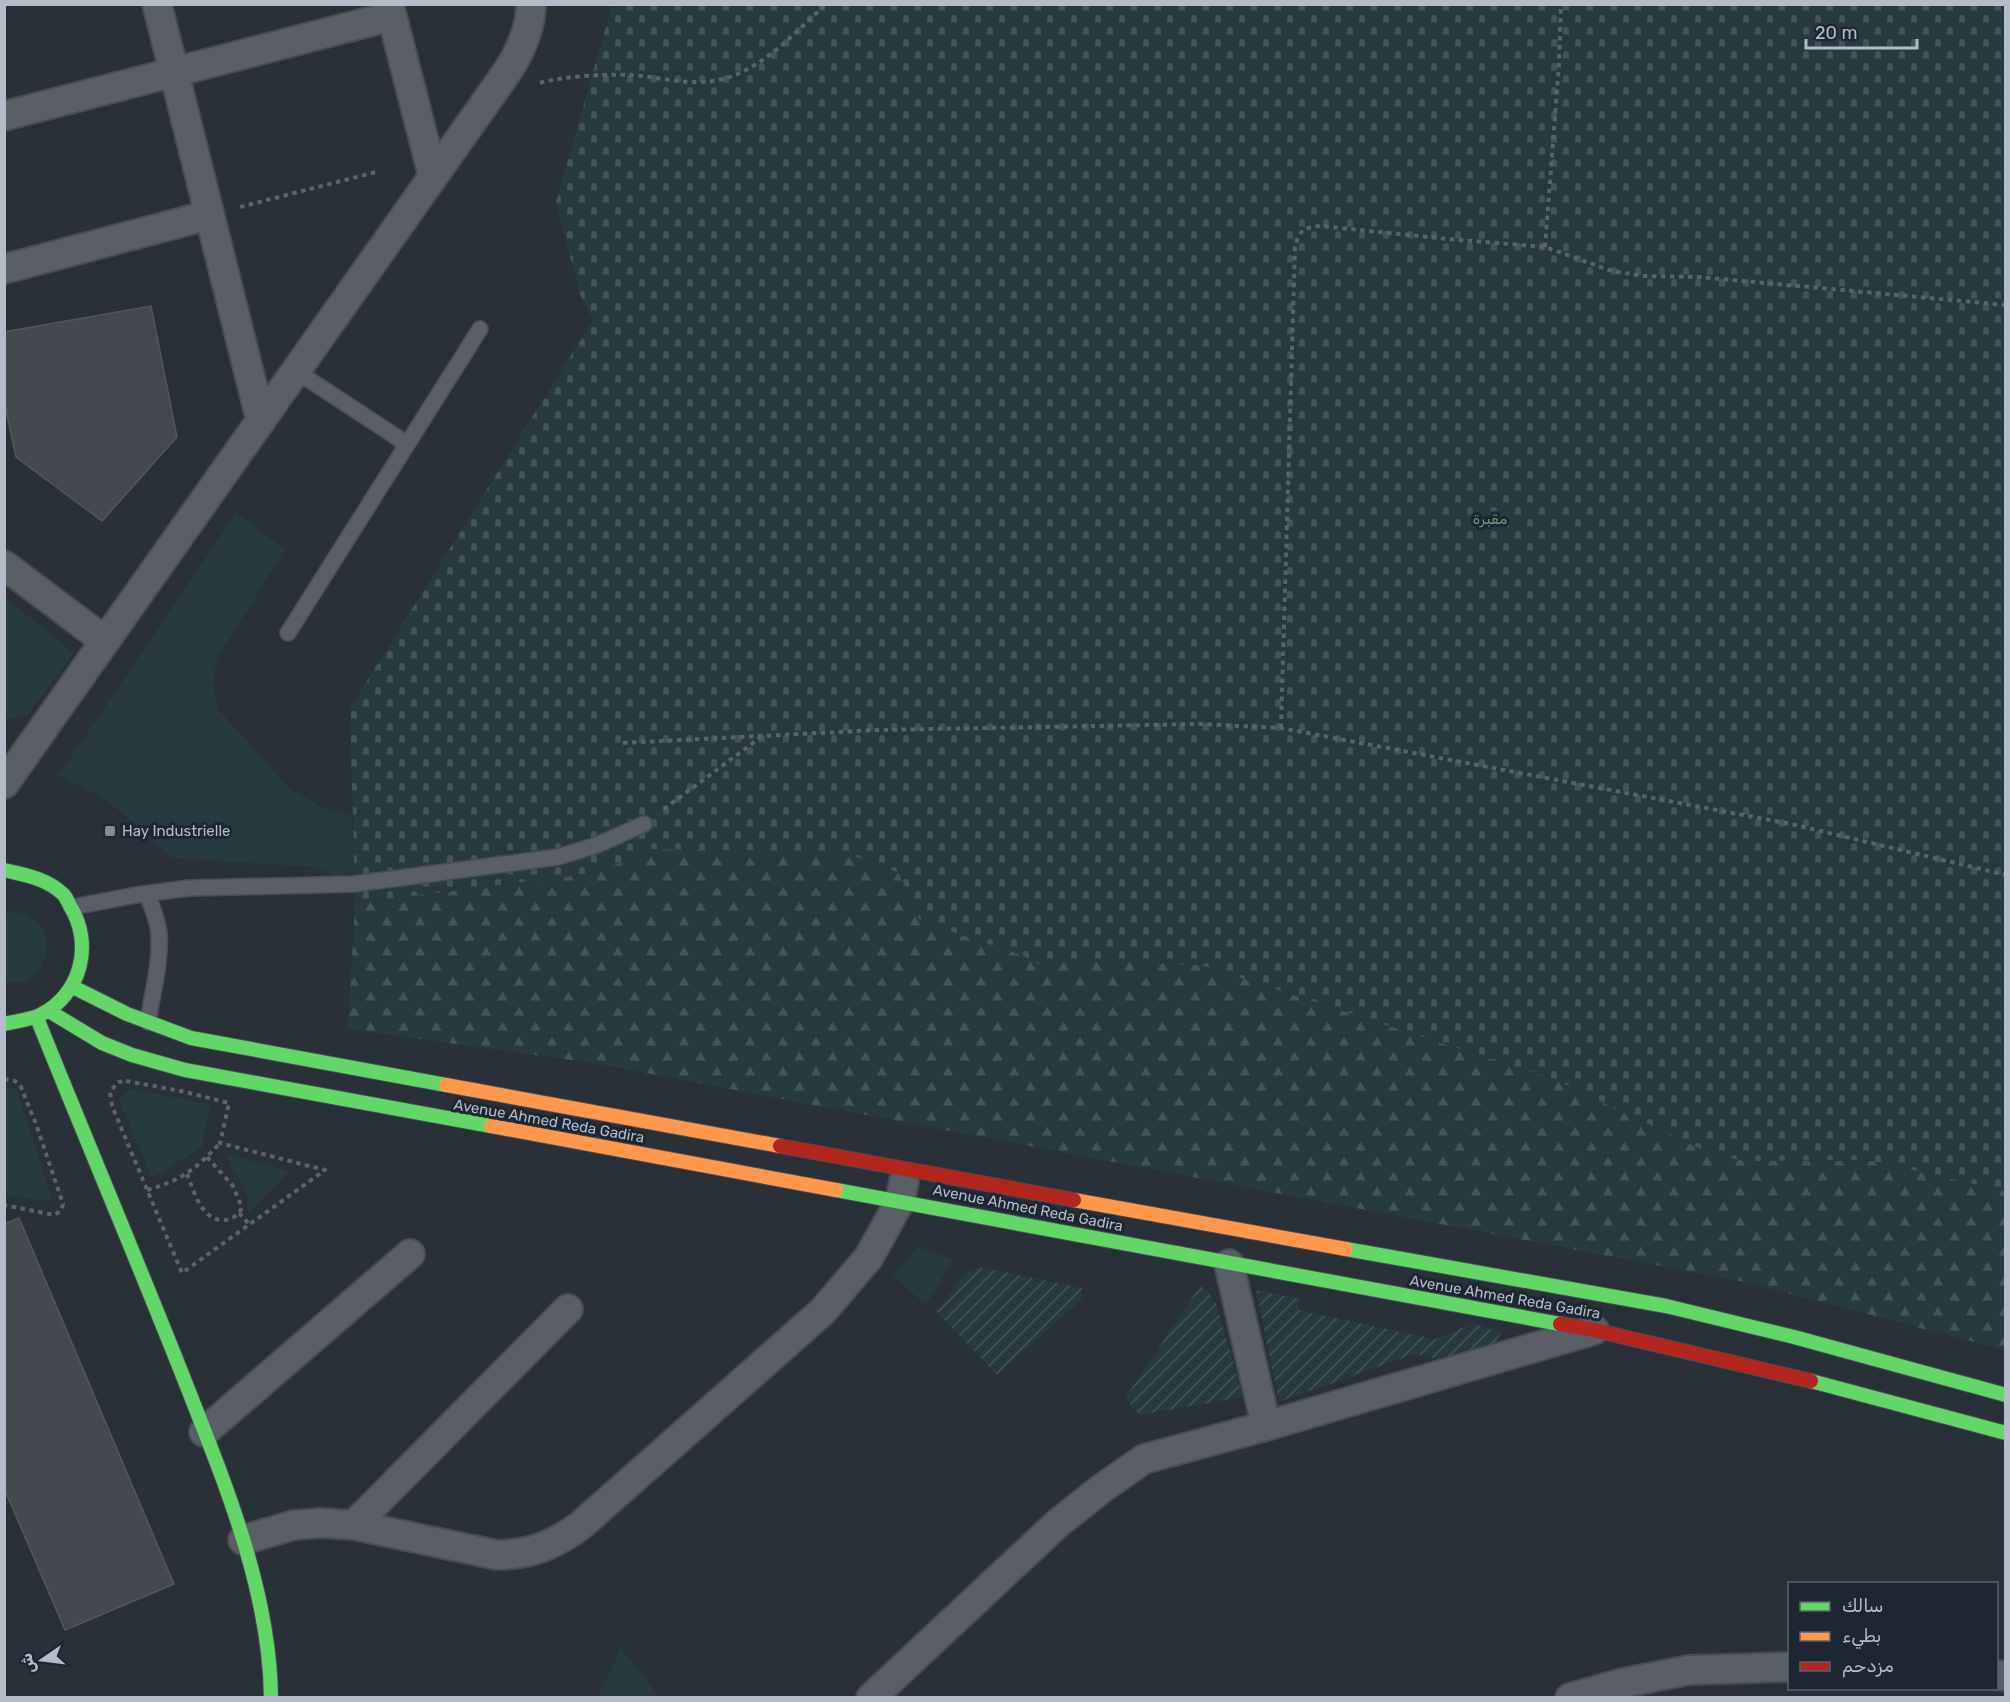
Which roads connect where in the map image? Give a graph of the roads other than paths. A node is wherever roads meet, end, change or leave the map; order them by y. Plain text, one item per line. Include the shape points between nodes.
1 (157, 4) edge
2 (531, 4) edge
3 (391, 10) edge
4 (174, 72) junction
5 (4, 116) edge
6 (433, 176) junction
7 (209, 215) junction
8 (4, 269) edge
9 (480, 330) dead end
10 (296, 371) junction
11 (261, 421) junction
12 (407, 444) junction
13 (4, 565) edge
14 (288, 633) dead end
15 (105, 641) junction
16 (4, 784) edge
17 (644, 824) road end
18 (4, 870) edge
19 (147, 894) junction
20 (73, 907) junction
21 (73, 987) junction
22 (43, 1015) junction
23 (148, 1022) junction
24 (20, 1023) junction
25 (4, 1024) edge
26 (4, 1038) edge
27 (906, 1170) junction
28 (900, 1201) junction
29 (410, 1254) dead end
30 (1229, 1264) junction
31 (568, 1309) dead end
32 (1594, 1329) junction
33 (2006, 1395) edge
34 (1266, 1426) junction
35 (204, 1432) junction
36 (2006, 1433) edge
37 (354, 1525) junction
38 (243, 1540) junction
39 (1788, 1667) edge
40 (271, 1698) edge
41 (871, 1698) edge
42 (1570, 1698) edge

1 - 4 street
2 - 6 street via 527,29 515,59
3 - 4 street
3 - 6 street
4 - 5 street
4 - 7 street
6 - 10 street
7 - 8 street
7 - 11 street
9 - 12 lane
10 - 11 street
10 - 12 lane
11 - 15 street
12 - 14 lane
13 - 15 street
15 - 16 street
17 - 19 lane via 558,857 354,884 189,888
18 - 20 main road via 34,874 49,882
19 - 20 lane
19 - 23 lane via 159,934
20 - 21 main road via 82,932 84,956
21 - 22 main road
21 - 23 main road, Avenue Ahmed Reda Gadira
22 - 24 main road
22 - 28 main road, Avenue Ahmed Reda Gadira via 132,1055 185,1070
22 - 35 main road
23 - 27 main road, Avenue Ahmed Reda Gadira via 191,1038 241,1048
24 - 25 main road
24 - 26 main road
27 - 28 street
27 - 33 main road, Avenue Ahmed Reda Gadira via 1666,1306
28 - 30 main road, Avenue Ahmed Reda Gadira
28 - 37 street via 869,1257 824,1311 561,1540 518,1555 497,1555
29 - 35 street
30 - 32 main road, Avenue Ahmed Reda Gadira
30 - 34 street
31 - 37 street
32 - 34 street
32 - 36 main road, Avenue Ahmed Reda Gadira via 1848,1390
34 - 41 street via 1144,1459 1057,1524
35 - 38 main road
37 - 38 street via 294,1525
38 - 40 main road via 268,1635
39 - 42 street via 1689,1670

